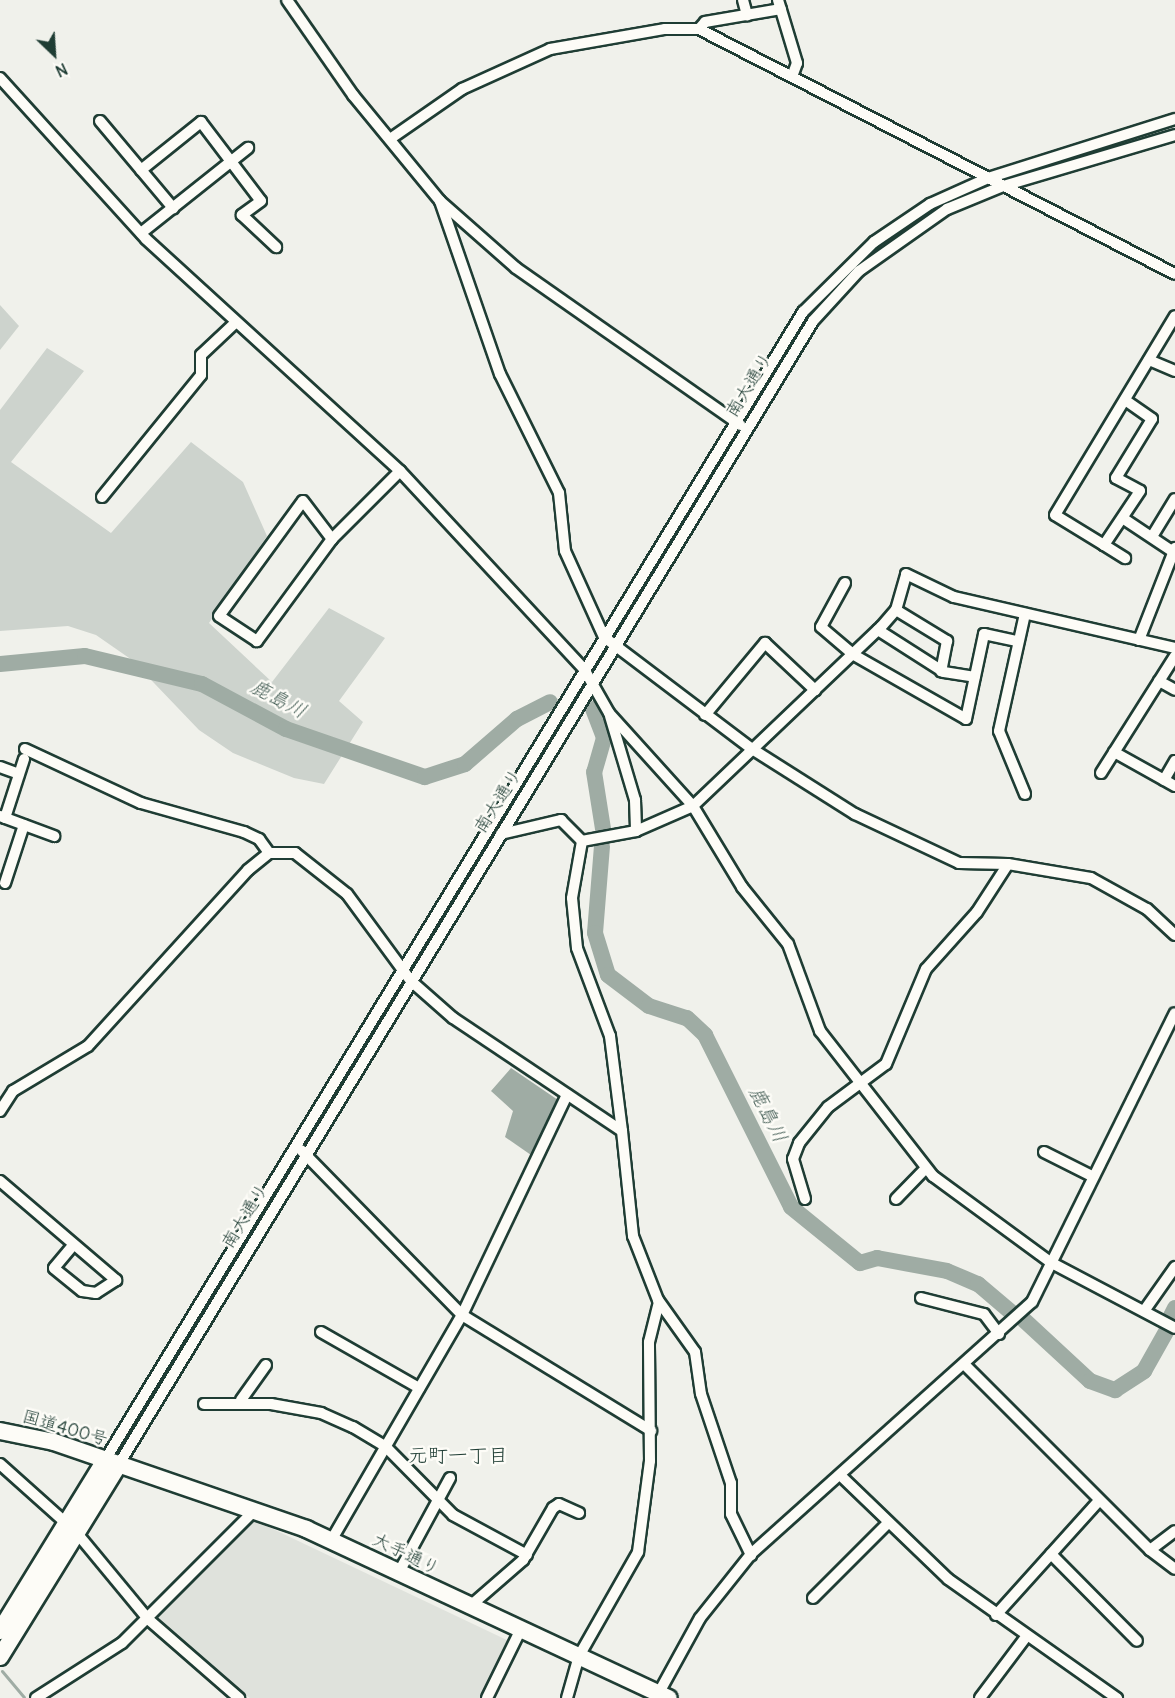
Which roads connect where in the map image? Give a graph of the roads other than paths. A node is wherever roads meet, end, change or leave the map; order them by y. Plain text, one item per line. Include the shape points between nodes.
1 (287, 0) edge
2 (743, 0) edge
3 (779, 5) edge
4 (747, 15) junction
5 (699, 29) junction
6 (793, 75) junction
7 (0, 78) edge
8 (1175, 119) edge
9 (100, 121) dead end
10 (1175, 135) edge
11 (390, 139) junction
12 (248, 148) dead end
13 (232, 161) junction
14 (141, 170) junction
15 (988, 178) junction
16 (1003, 186) junction
17 (440, 201) junction
18 (173, 208) junction
19 (141, 233) junction
20 (276, 248) dead end
21 (1175, 274) edge
22 (1175, 316) edge
23 (236, 322) junction
24 (1149, 360) junction
25 (1175, 371) edge
26 (1125, 400) junction
27 (734, 420) junction
28 (745, 428) junction
29 (400, 471) junction
30 (102, 497) dead end
31 (1175, 499) edge
32 (1124, 519) junction
33 (1153, 535) junction
34 (332, 539) junction
35 (1104, 545) junction
36 (1174, 550) edge
37 (1125, 558) dead end
38 (845, 583) dead end
39 (896, 609) junction
40 (1025, 614) junction
41 (878, 630) junction
42 (1175, 635) edge
43 (604, 637) junction
44 (1139, 640) junction
45 (1018, 641) junction
46 (616, 646) junction
47 (1173, 650) edge
48 (854, 655) junction
49 (584, 669) junction
50 (941, 671) junction
51 (975, 677) junction
52 (1159, 681) junction
53 (593, 683) junction
54 (815, 690) junction
55 (1175, 690) edge
56 (609, 713) junction
57 (705, 715) junction
58 (752, 749) junction
59 (1114, 752) junction
60 (1175, 761) edge
61 (0, 767) edge
62 (1101, 772) dead end
63 (19, 774) junction
64 (1164, 780) junction
65 (1175, 786) edge
66 (1025, 794) dead end
67 (693, 806) junction
68 (2, 817) edge
69 (24, 825) junction
70 (636, 831) junction
71 (501, 834) junction
72 (54, 836) dead end
73 (582, 841) junction
74 (269, 853) junction
75 (1008, 864) junction
76 (4, 883) dead end
77 (1175, 935) edge
78 (402, 969) junction
79 (411, 981) junction
80 (1175, 1013) edge
81 (857, 1083) junction
82 (567, 1095) junction
83 (0, 1111) edge
84 (622, 1131) junction
85 (296, 1145) junction
86 (1044, 1152) dead end
87 (306, 1154) junction
88 (926, 1168) junction
89 (1092, 1176) junction
90 (0, 1181) edge
91 (805, 1199) dead end
92 (896, 1199) dead end
93 (73, 1245) junction
94 (1050, 1262) junction
95 (1175, 1267) edge
96 (921, 1298) dead end
97 (659, 1302) junction
98 (1144, 1311) junction
99 (462, 1315) junction
100 (1175, 1328) edge
101 (321, 1332) dead end
102 (999, 1334) junction
103 (266, 1365) dead end
104 (965, 1365) junction
105 (419, 1389) junction
106 (241, 1400) junction
107 (204, 1404) dead end
108 (0, 1431) edge
109 (651, 1431) junction
110 (385, 1446) junction
111 (112, 1462) junction
112 (0, 1464) edge
113 (840, 1475) junction
114 (450, 1478) dead end
115 (438, 1503) junction
116 (1097, 1503) junction
117 (255, 1510) junction
118 (579, 1513) dead end
119 (887, 1524) junction
120 (71, 1527) junction
121 (1175, 1531) edge
122 (332, 1539) junction
123 (1150, 1550) junction
124 (1051, 1554) junction
125 (527, 1555) junction
126 (751, 1555) junction
127 (1175, 1569) edge
128 (399, 1572) junction
129 (813, 1598) dead end
130 (469, 1607) junction
131 (996, 1615) junction
132 (148, 1619) junction
133 (0, 1631) edge
134 (520, 1632) junction
135 (1026, 1637) junction
136 (1137, 1641) dead end
137 (0, 1656) edge
138 (579, 1656) junction
139 (661, 1696) edge
140 (36, 1698) edge
141 (239, 1698) edge
142 (487, 1698) edge
143 (567, 1698) edge
144 (980, 1698) edge
145 (1117, 1698) edge

1 - 11 street
2 - 4 street
3 - 4 street
3 - 6 street via 797,63
4 - 5 street via 705,22
5 - 6 street
5 - 11 street via 665,28 550,49 462,89
6 - 15 street
7 - 19 street
8 - 15 street, 南大通り
9 - 14 street
10 - 16 street, 南大通り
11 - 17 street
12 - 13 street
13 - 14 street via 201,122
13 - 18 street
13 - 20 street via 261,201 242,215
14 - 18 street
15 - 16 street
15 - 27 street, 南大通り via 904,219 839,273 775,351
16 - 21 street
16 - 28 street, 南大通り via 947,209 859,271 813,321
17 - 27 street via 516,268
17 - 43 street via 500,374 559,493 565,551
18 - 19 street
19 - 23 street
22 - 24 street
23 - 29 street
23 - 30 street via 201,355 201,375
24 - 25 street
24 - 26 street
26 - 32 street via 1152,419 1116,478 1140,491
26 - 35 street via 1055,515
27 - 28 street
27 - 43 street, 南大通り
28 - 46 street, 南大通り
29 - 34 street
29 - 49 street
31 - 33 street
32 - 33 street
32 - 35 street
33 - 36 street
34 - 34 street via 303,501 219,615 257,641
35 - 37 street
36 - 44 street
38 - 48 street via 821,627
39 - 40 street via 906,574 954,597
39 - 41 street
39 - 50 street via 946,641
40 - 44 street
40 - 45 street
41 - 48 street
41 - 50 street
42 - 47 street
43 - 46 street
43 - 49 street, 南大通り
44 - 47 street
45 - 51 street via 984,634
45 - 66 street via 999,731
46 - 53 street, 南大通り
46 - 57 street
47 - 52 street
48 - 51 street via 966,719
48 - 54 street
49 - 53 street
49 - 78 street, 南大通り
50 - 51 street
52 - 55 street
52 - 59 street
53 - 56 street
53 - 71 street, 南大通り
54 - 57 street via 765,643
54 - 58 street
56 - 67 street
56 - 70 street via 635,800
57 - 58 street
58 - 67 street
58 - 75 street via 855,814 934,852 959,863
59 - 62 street
59 - 64 street
60 - 64 street
61 - 63 street
63 - 68 street
63 - 74 street via 25,754 141,803 244,832 259,839
64 - 65 street
67 - 70 street
67 - 81 street via 736,879 788,944 820,1031
68 - 69 street
69 - 72 street
69 - 76 street
70 - 73 street
71 - 73 street via 561,820
71 - 79 street, 南大通り
73 - 84 street via 572,898 577,948 610,1036
74 - 78 street via 295,853 326,873
74 - 83 street via 146,976 88,1046 13,1091
75 - 77 street via 1100,882 1147,909
75 - 81 street via 977,912 926,969 886,1064
78 - 79 street
78 - 85 street, 南大通り
79 - 82 street via 453,1018
79 - 87 street, 南大通り
80 - 89 street
81 - 88 street
81 - 91 street via 799,1143 793,1159
82 - 84 street
82 - 99 street
84 - 97 street via 633,1236
85 - 87 street
85 - 111 street, 南大通り
86 - 89 street
87 - 99 street
87 - 111 street, 南大通り
88 - 92 street
88 - 94 street
89 - 94 street
90 - 93 street
93 - 93 street via 107,1273 116,1280 96,1293 82,1291 54,1268
94 - 98 street
94 - 102 street via 1032,1302
95 - 98 street
96 - 102 street via 984,1314
97 - 109 street via 649,1342
97 - 126 street via 694,1352 701,1394 730,1483 731,1514
98 - 100 street
99 - 105 street
99 - 109 street
101 - 105 street
102 - 104 street
103 - 106 street
104 - 113 street
104 - 116 street
105 - 110 street
106 - 107 street
106 - 110 street via 321,1413
108 - 111 highway, 国道400号
109 - 138 street via 638,1552
110 - 115 street
110 - 122 street
111 - 117 highway, 大手通り
111 - 120 highway, 南大通り
112 - 120 street
113 - 119 street
113 - 126 street
114 - 115 street
115 - 125 street
115 - 128 street
116 - 123 street
116 - 124 street
117 - 122 highway, 大手通り
117 - 132 street
118 - 125 street via 559,1504 553,1508
119 - 129 street
119 - 131 street
120 - 132 street
120 - 133 highway, 南大通り
120 - 137 highway, 南大通り
121 - 123 street
122 - 128 highway, 大手通り
123 - 127 street
124 - 131 street
124 - 136 street
125 - 130 street
126 - 139 street via 700,1618
128 - 130 highway, 大手通り
130 - 134 highway, 大手通り
131 - 135 street
132 - 140 street via 122,1643
132 - 141 street
134 - 138 highway, 大手通り
134 - 142 street
135 - 144 street
135 - 145 street
138 - 139 highway, 大手通り
138 - 143 street

